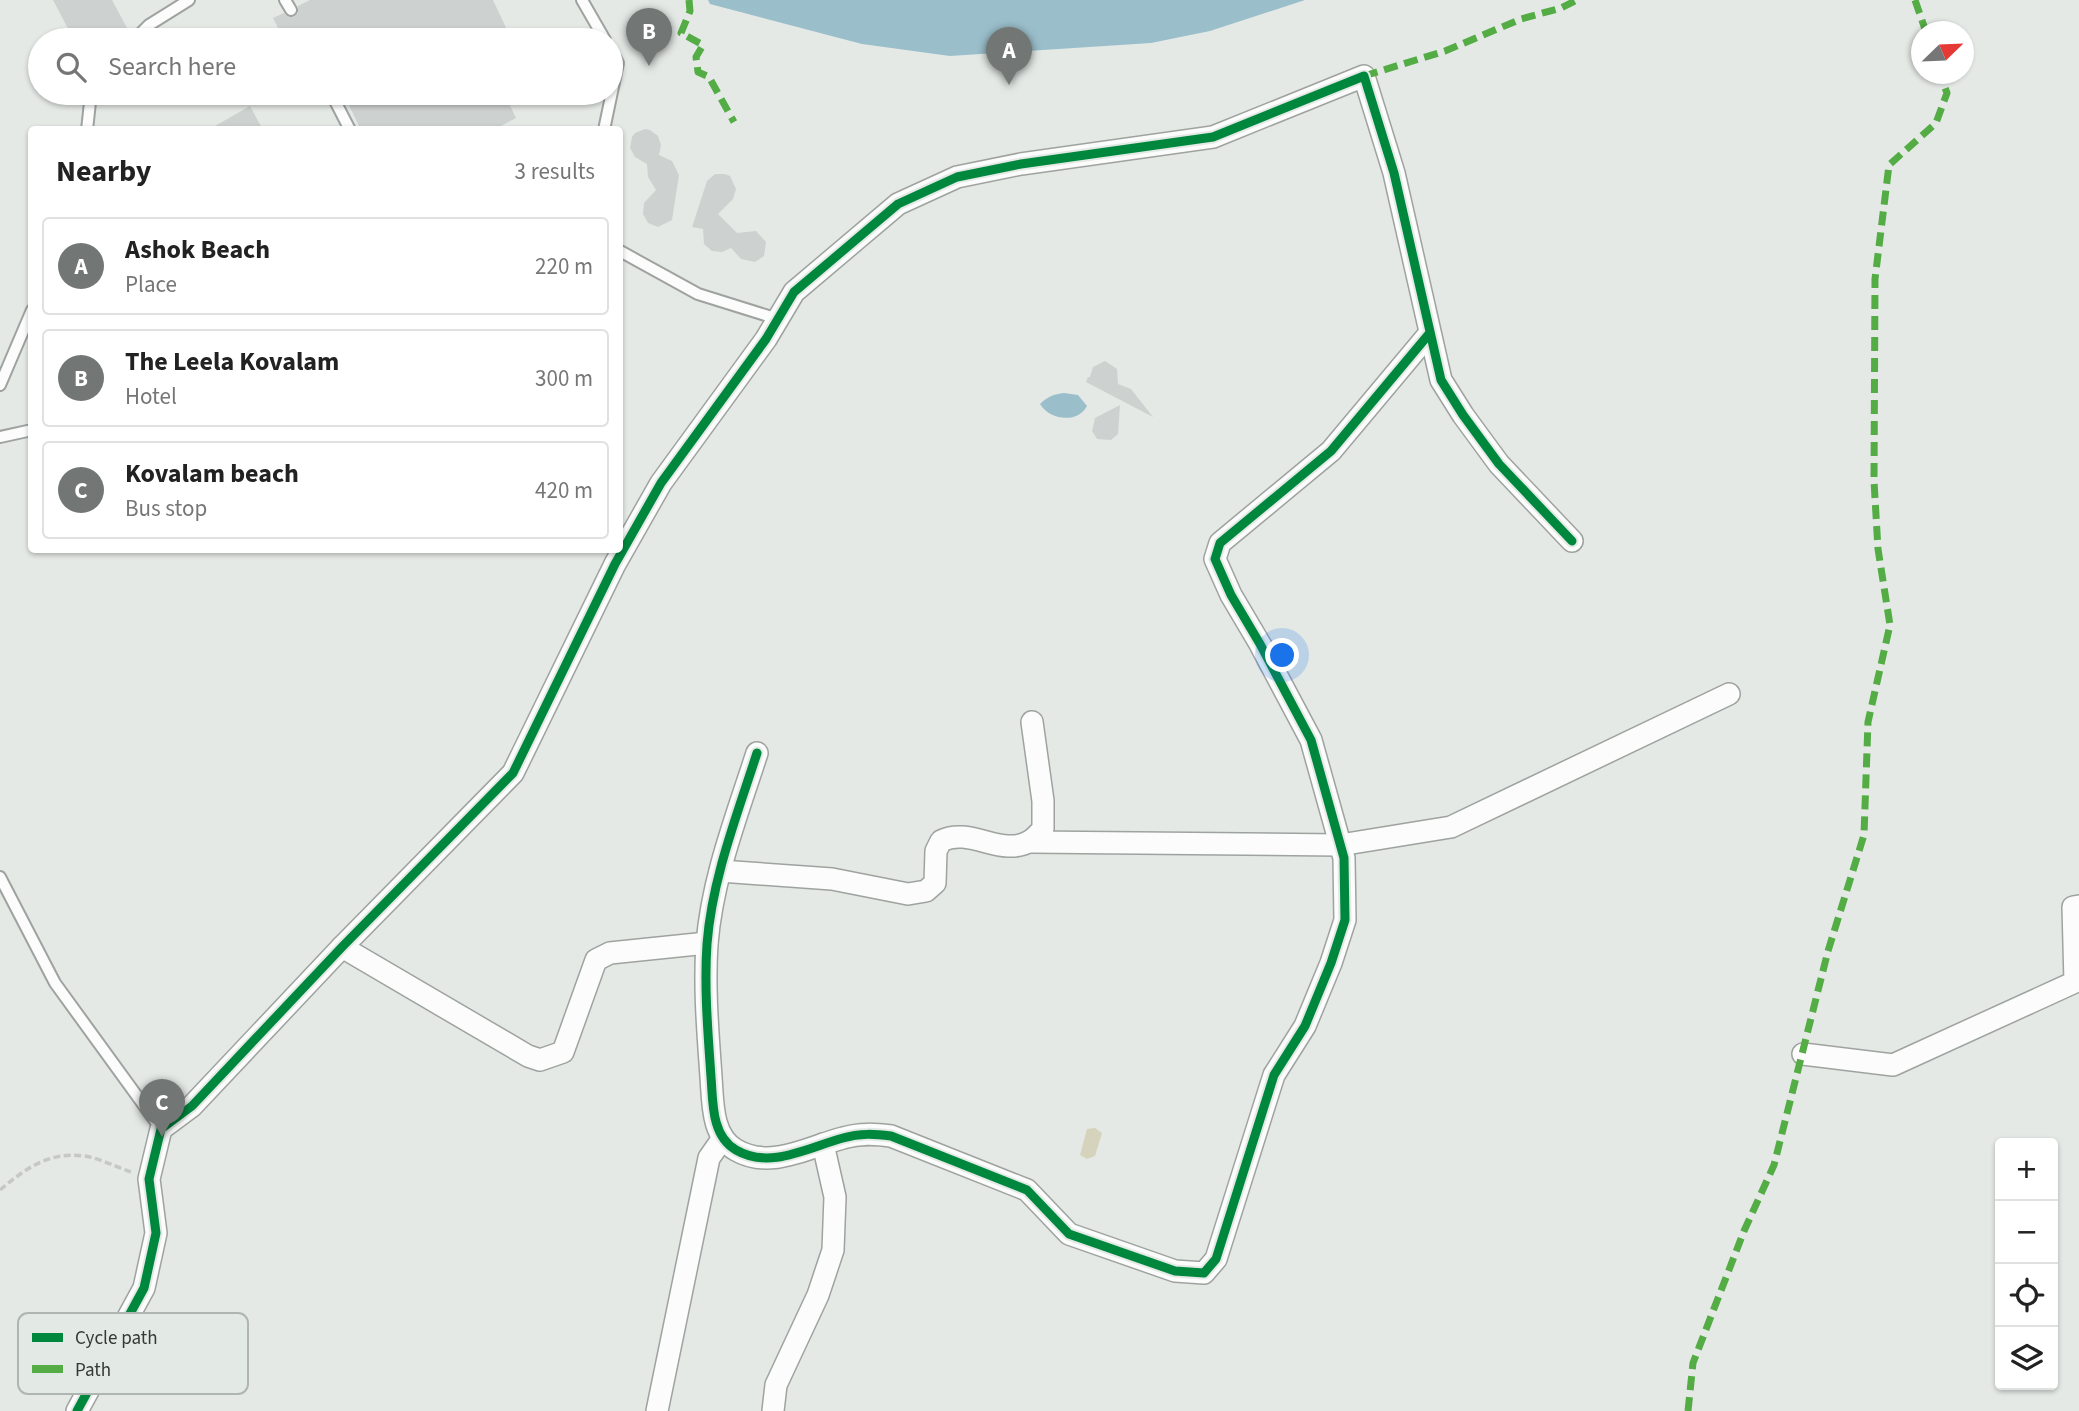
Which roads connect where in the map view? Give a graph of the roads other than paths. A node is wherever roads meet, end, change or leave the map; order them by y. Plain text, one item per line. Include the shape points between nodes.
1 (189, 0) edge
2 (582, 0) edge
3 (147, 28) edge
4 (598, 28) edge
5 (90, 105) edge
6 (337, 105) edge
7 (609, 105) edge
8 (87, 126) edge
9 (347, 126) edge
10 (605, 126) edge
11 (623, 253) edge
12 (28, 319) edge
13 (778, 319) junction
14 (1429, 334) junction
15 (0, 385) edge
16 (28, 431) edge
17 (0, 437) edge
18 (1572, 541) dead end
19 (623, 550) edge
20 (621, 553) edge
21 (1729, 694) dead end
22 (1032, 722) dead end
23 (757, 753) dead end
24 (1030, 842) junction
25 (1340, 845) junction
26 (720, 871) junction
27 (0, 877) edge
28 (2079, 906) edge
29 (707, 943) junction
30 (342, 947) junction
31 (1803, 1054) dead end
32 (161, 1129) junction
33 (729, 1144) junction
34 (823, 1144) junction
35 (130, 1313) edge
36 (86, 1394) edge
37 (77, 1411) edge
38 (657, 1411) edge
39 (773, 1411) edge

1 - 3 lane
2 - 4 lane
5 - 8 lane
6 - 9 lane
7 - 10 lane
11 - 13 lane via 698,294
12 - 15 lane
13 - 14 street via 794,292 898,204 957,177 1213,137 1364,76 1394,173
13 - 19 street via 661,483
14 - 18 street via 1441,380 1463,415 1499,464
14 - 25 street via 1331,451 1220,542 1215,559 1311,740
16 - 17 lane
20 - 30 street via 513,773
21 - 25 street via 1451,827
22 - 24 street via 1043,829
23 - 26 street
24 - 25 street
24 - 26 street via 1011,846 968,836 941,841 936,851 935,883 919,893 832,879
25 - 34 street via 1345,920 1305,1026 1274,1075 1216,1259 1204,1273 1175,1270 1069,1234 1027,1190 891,1136 867,1133
26 - 29 street
27 - 32 lane via 55,983
28 - 31 street via 2073,907 2075,982 1893,1066
29 - 30 street via 610,953 596,960 563,1052 540,1060
29 - 33 street via 714,1116
30 - 32 street via 192,1105
32 - 35 street via 149,1179 156,1233 144,1288
33 - 34 street via 764,1159
33 - 38 street via 709,1158
34 - 39 street via 835,1197 833,1250 818,1295 776,1385
36 - 37 street

